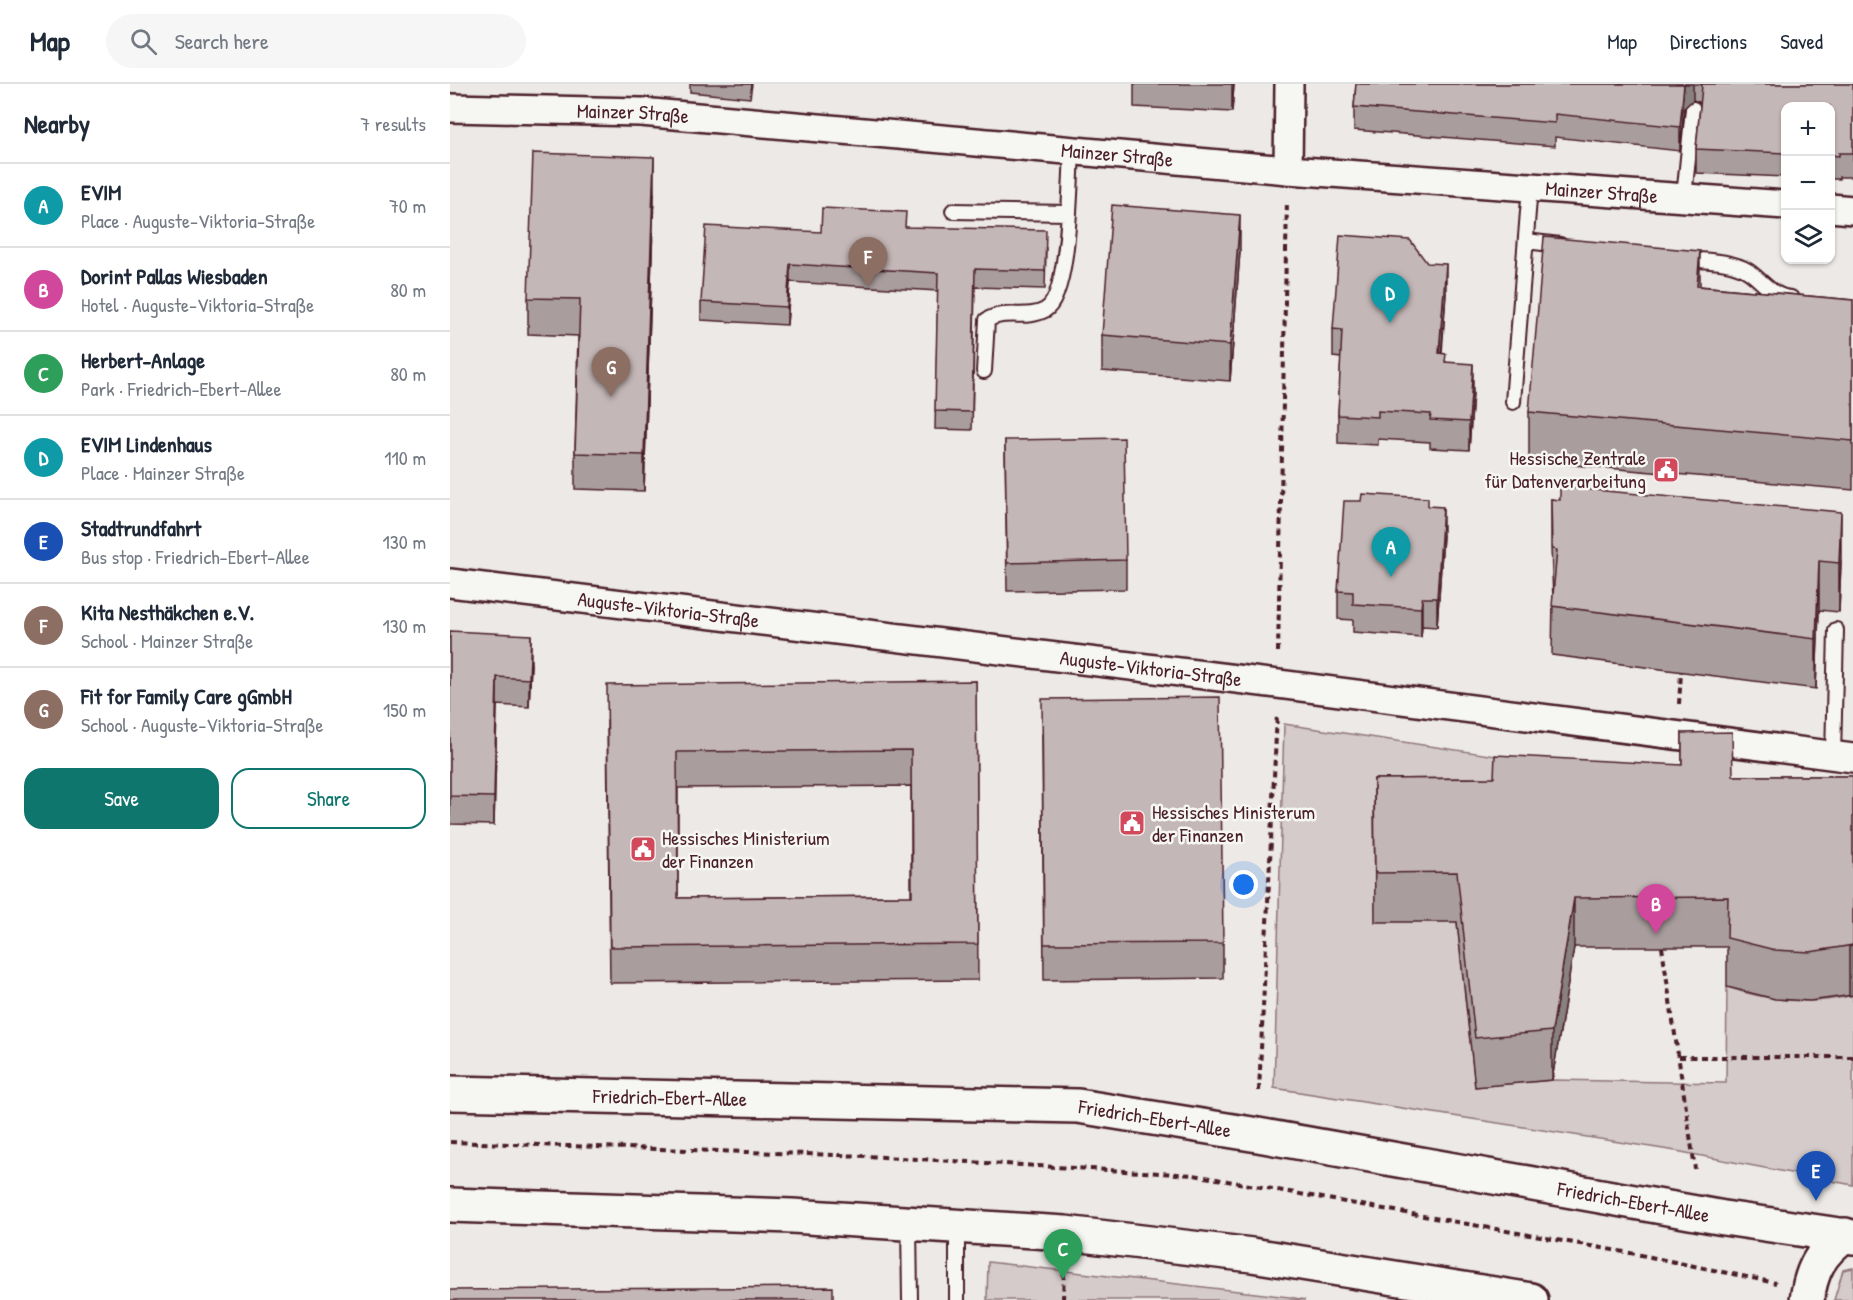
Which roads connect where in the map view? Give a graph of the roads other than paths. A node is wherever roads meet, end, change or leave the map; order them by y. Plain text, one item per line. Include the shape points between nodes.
1 (1289, 84) edge
2 (450, 108) edge
3 (1693, 109) dead end
4 (1072, 151) junction
5 (1288, 170) junction
6 (1530, 186) junction
7 (1684, 197) junction
8 (1781, 205) edge
9 (1835, 208) edge
10 (1853, 210) edge
11 (953, 211) dead end
12 (1068, 213) junction
13 (1526, 242) junction
14 (1572, 246) edge
15 (1665, 257) edge
16 (1808, 300) edge
17 (984, 371) dead end
18 (1513, 402) dead end
19 (450, 583) edge
20 (1836, 630) dead end
21 (1843, 757) edge
22 (450, 1093) edge
23 (450, 1205) edge
24 (909, 1224) junction
25 (957, 1226) junction
26 (1849, 1236) edge
27 (1807, 1295) edge
28 (910, 1300) edge
29 (957, 1300) edge
30 (1531, 1300) edge

1 - 5 street
2 - 4 street, Mainzer Straße via 641,112
3 - 7 lane
4 - 5 street, Mainzer Straße
4 - 12 lane
5 - 6 street, Mainzer Straße
6 - 7 street, Mainzer Straße
6 - 13 lane
7 - 8 street, Mainzer Straße
9 - 10 street
11 - 12 lane
12 - 17 lane via 1062,280 1056,299 1046,310 996,315 987,320
13 - 14 lane
13 - 18 lane
15 - 16 lane via 1734,264 1749,271 1771,292
19 - 21 street, Auguste-Viktoria-Straße
20 - 21 lane
22 - 26 street, Friedrich-Ebert-Allee via 1078,1106 1724,1218
23 - 24 street via 792,1216
24 - 25 street
24 - 28 lane
25 - 29 lane
25 - 30 street via 1065,1233 1252,1255
26 - 27 street via 1819,1258

